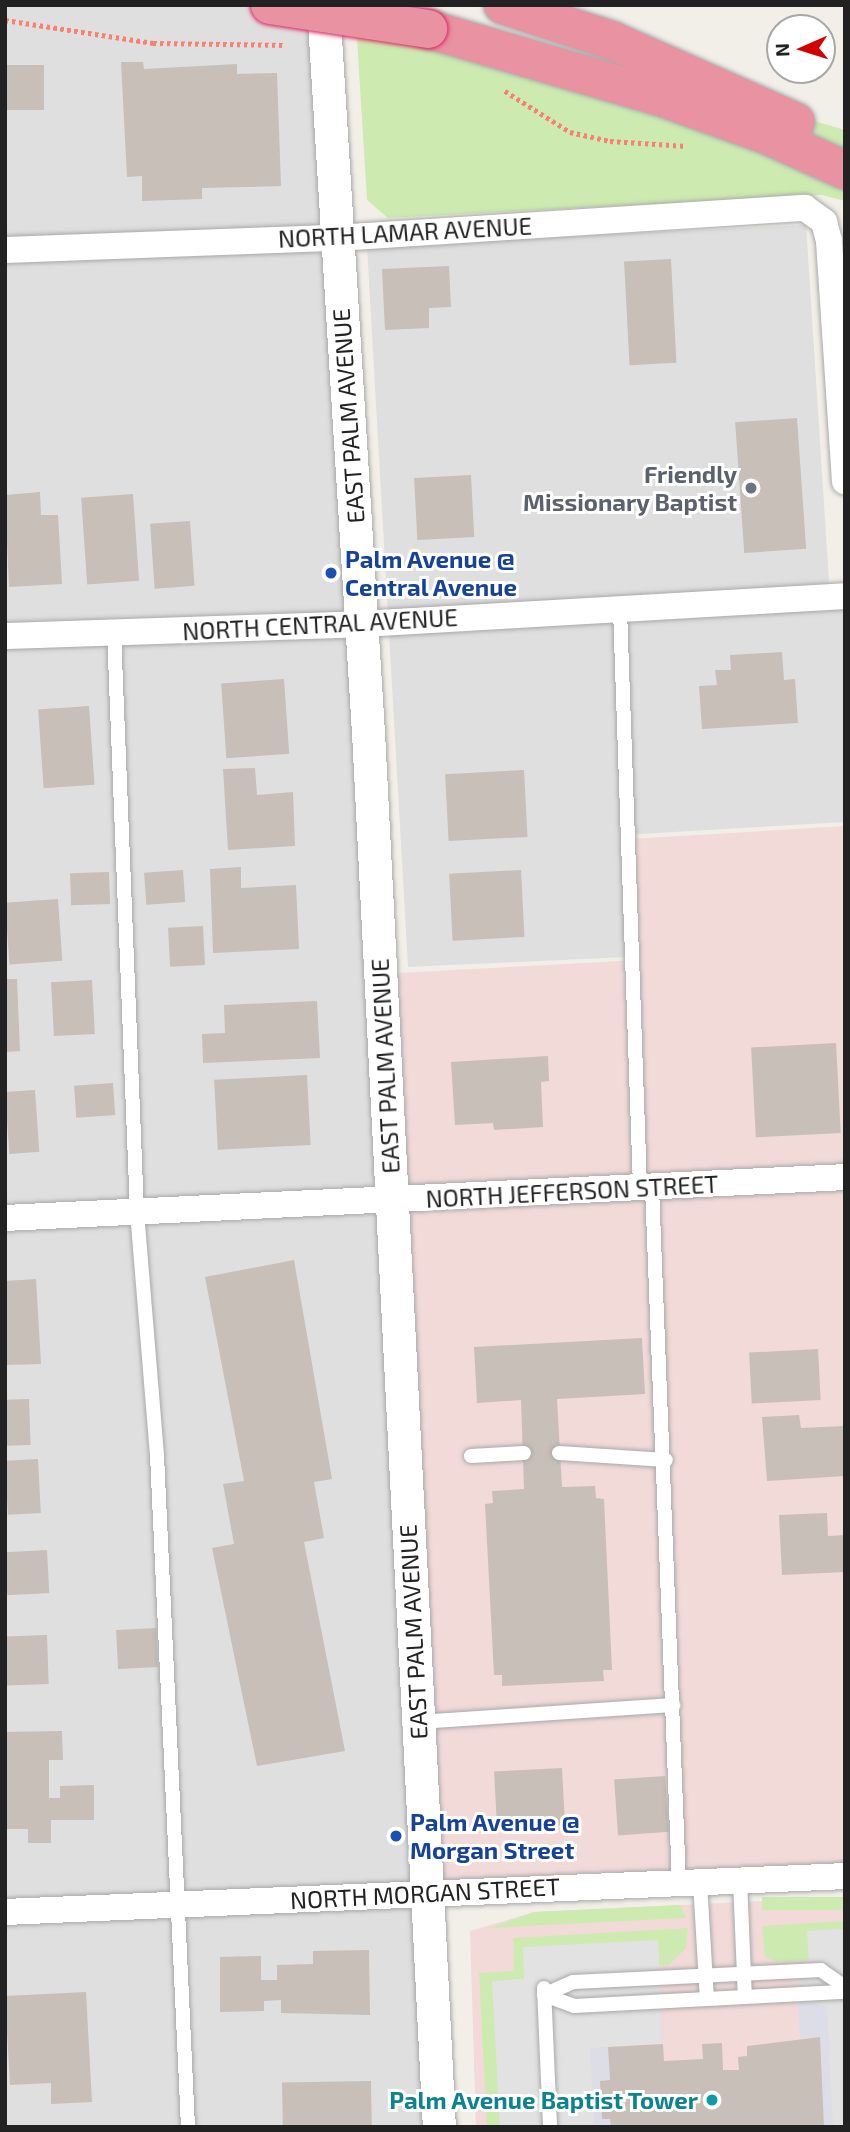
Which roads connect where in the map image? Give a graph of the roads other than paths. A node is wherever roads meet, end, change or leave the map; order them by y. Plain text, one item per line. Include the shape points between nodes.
1 (270, 5) edge
2 (323, 5) edge
3 (503, 5) edge
4 (845, 145) edge
5 (845, 170) edge
6 (337, 238) junction
7 (5, 250) edge
8 (845, 481) edge
9 (845, 596) edge
10 (620, 608) junction
11 (362, 624) junction
12 (114, 632) junction
13 (5, 636) edge
14 (845, 1177) edge
15 (646, 1188) junction
16 (391, 1200) junction
17 (137, 1212) junction
18 (5, 1218) edge
19 (559, 1452) dead end
20 (524, 1453) dead end
21 (471, 1456) dead end
22 (666, 1460) junction
23 (673, 1705) junction
24 (418, 1723) junction
25 (845, 1876) edge
26 (740, 1880) junction
27 (690, 1882) junction
28 (427, 1892) junction
29 (175, 1904) junction
30 (5, 1912) edge
31 (744, 1973) junction
32 (706, 1975) junction
33 (845, 1989) edge
34 (544, 1991) junction
35 (745, 1997) junction
36 (707, 1999) junction
37 (188, 2127) edge
38 (439, 2127) edge
39 (550, 2127) edge

1 - 5 highway, bridge via 428,29 667,99 767,135
2 - 6 street, EAST PALM AVENUE
3 - 4 highway via 611,40
6 - 7 street, NORTH LAMAR AVENUE
6 - 8 street, NORTH LAMAR AVENUE via 805,208 824,222 829,241
6 - 11 street, EAST PALM AVENUE
9 - 10 street, NORTH CENTRAL AVENUE
10 - 11 street, NORTH CENTRAL AVENUE
10 - 15 lane
11 - 12 street, NORTH CENTRAL AVENUE
11 - 16 street, EAST PALM AVENUE
12 - 13 street, NORTH CENTRAL AVENUE
12 - 17 lane
14 - 15 street, NORTH JEFFERSON STREET
15 - 16 street, NORTH JEFFERSON STREET
15 - 22 lane
16 - 17 street, NORTH JEFFERSON STREET
16 - 24 street, EAST PALM AVENUE
17 - 18 street, NORTH JEFFERSON STREET
17 - 29 lane via 158,1455
19 - 22 lane
20 - 21 lane
22 - 23 lane
23 - 24 lane
23 - 27 lane
24 - 28 street, EAST PALM AVENUE
25 - 26 street, NORTH MORGAN STREET
26 - 27 street, NORTH MORGAN STREET
26 - 31 lane
27 - 28 street, NORTH MORGAN STREET
27 - 32 lane
28 - 29 street, NORTH MORGAN STREET
28 - 38 street, EAST PALM AVENUE
29 - 30 street, NORTH MORGAN STREET
29 - 37 lane
31 - 32 lane
31 - 33 lane via 821,1970
31 - 35 lane
32 - 34 lane via 573,1982
32 - 36 lane
33 - 35 lane
34 - 36 lane via 574,2006
34 - 39 lane
35 - 36 lane

